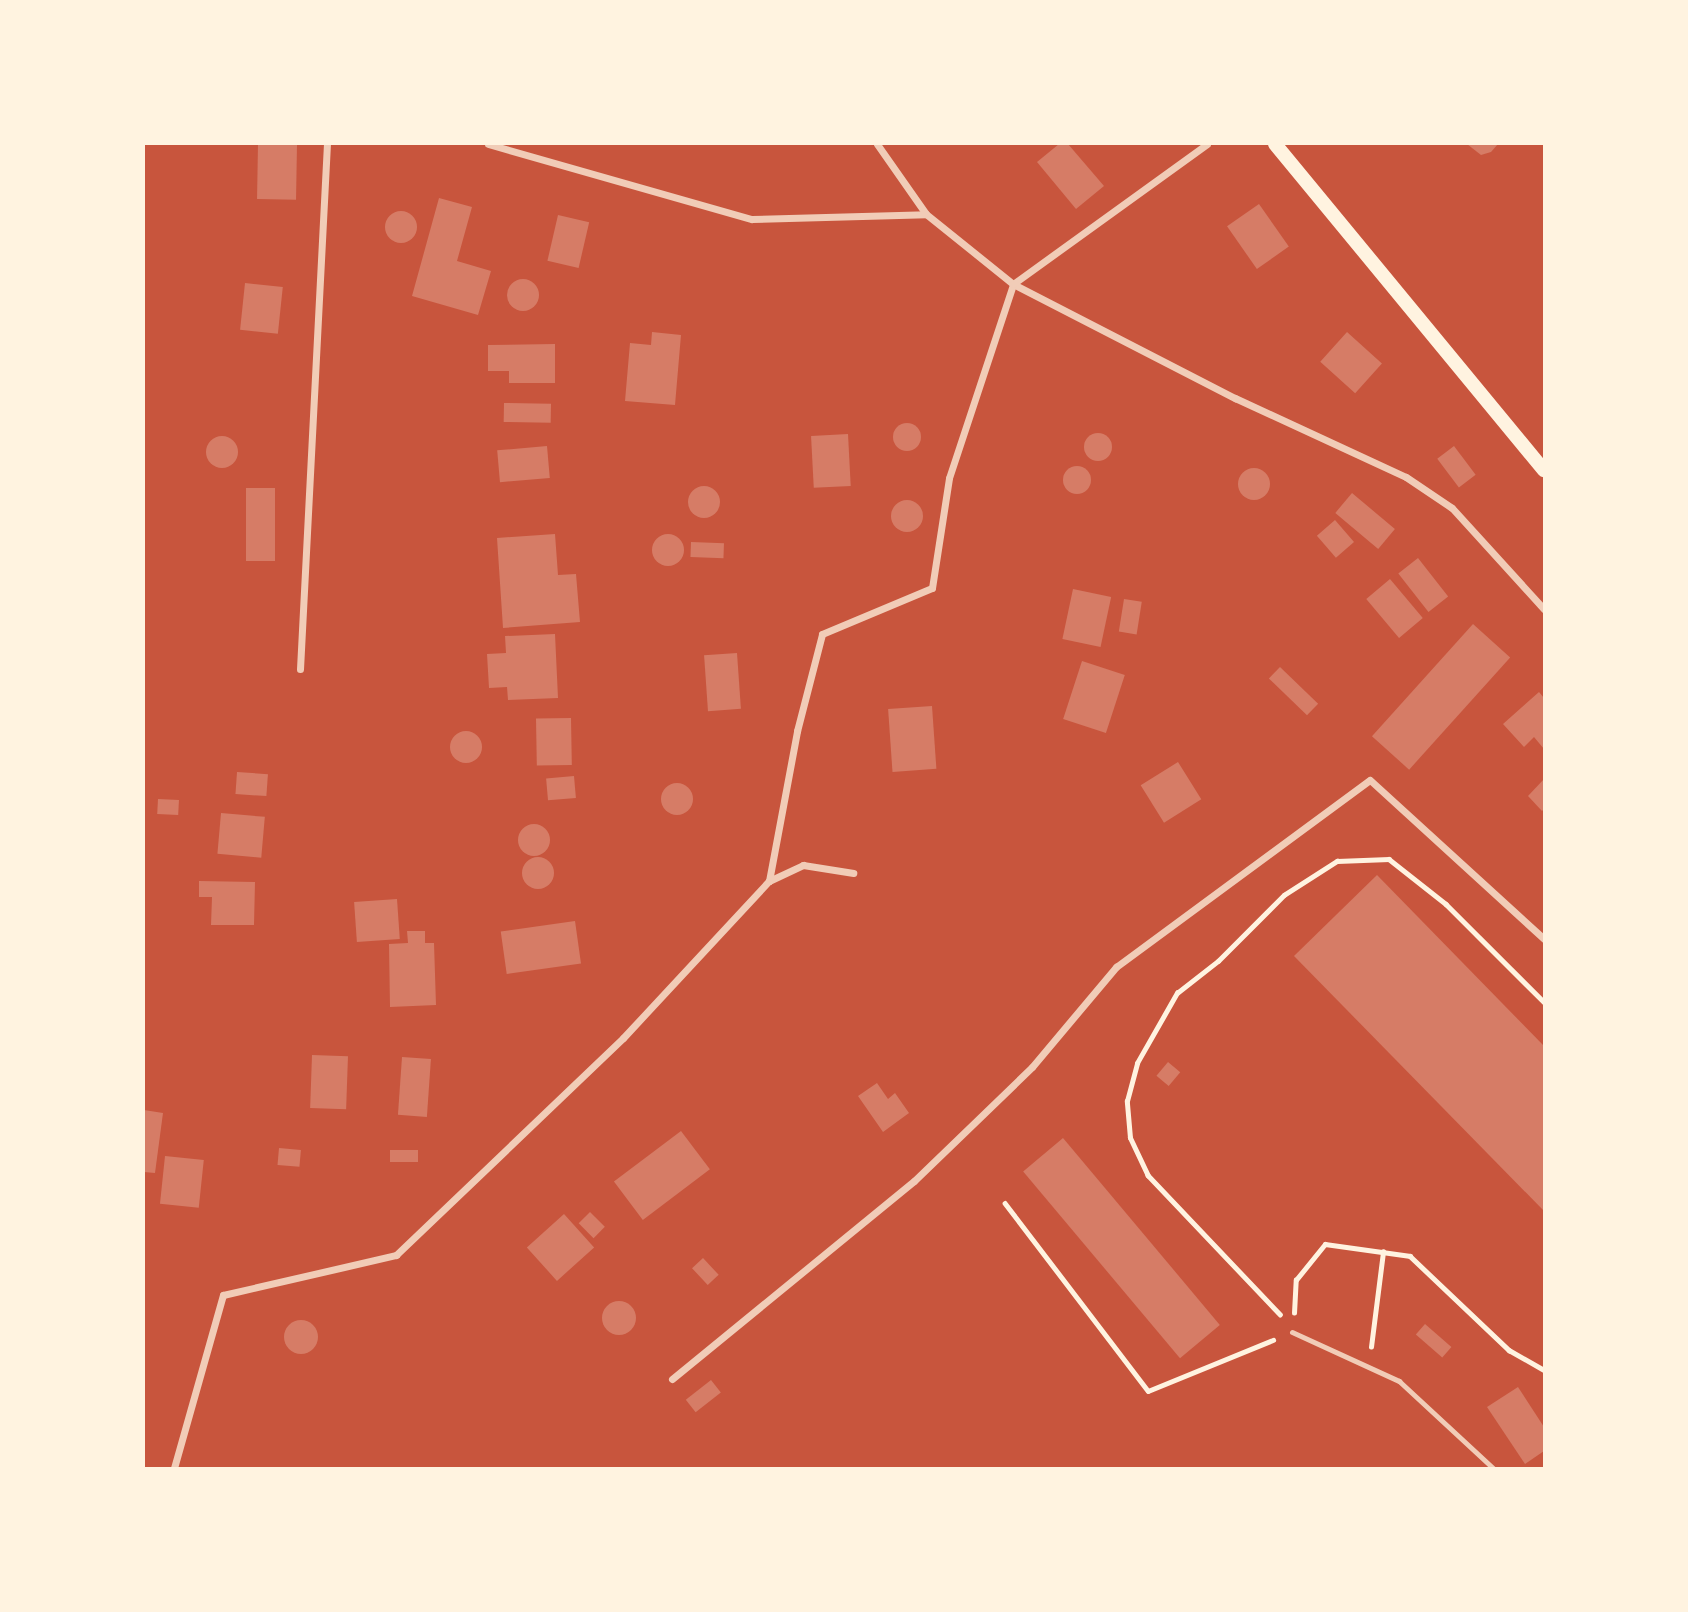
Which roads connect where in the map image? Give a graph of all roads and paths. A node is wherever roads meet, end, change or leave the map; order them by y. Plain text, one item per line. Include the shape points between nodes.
1 (327, 144) edge
2 (877, 144) edge
3 (1207, 144) edge
4 (1275, 144) edge
5 (491, 145) edge
6 (926, 214) junction
7 (1013, 284) junction
8 (1545, 470) edge
9 (1545, 609) edge
10 (300, 669) dead end
11 (853, 873) dead end
12 (769, 881) junction
13 (1545, 939) edge
14 (1545, 1002) edge
15 (1005, 1203) dead end
16 (1383, 1252) junction
17 (1292, 1332) junction
18 (1369, 1365) junction
19 (1545, 1370) edge
20 (672, 1379) dead end
21 (174, 1468) edge
22 (1493, 1468) edge

1 - 10 street
2 - 6 street
3 - 7 street
4 - 8 main road
5 - 6 street via 752,219
6 - 7 street
7 - 9 street via 1235,398 1406,477 1452,508
7 - 12 street via 949,478 932,588 822,634 797,731
11 - 12 street via 803,865
12 - 21 street via 623,1038 396,1255 223,1295
13 - 20 street via 1370,780 1116,967 1032,1067 914,1181
14 - 17 path via 1446,904 1389,859 1337,861 1284,895 1177,993 1137,1063 1126,1101 1130,1138 1148,1176 1264,1294
15 - 17 path via 1148,1391 1173,1385
16 - 17 path via 1325,1244 1296,1280
16 - 18 path
16 - 19 path via 1410,1255 1510,1349
17 - 18 lane
18 - 22 lane via 1399,1381

